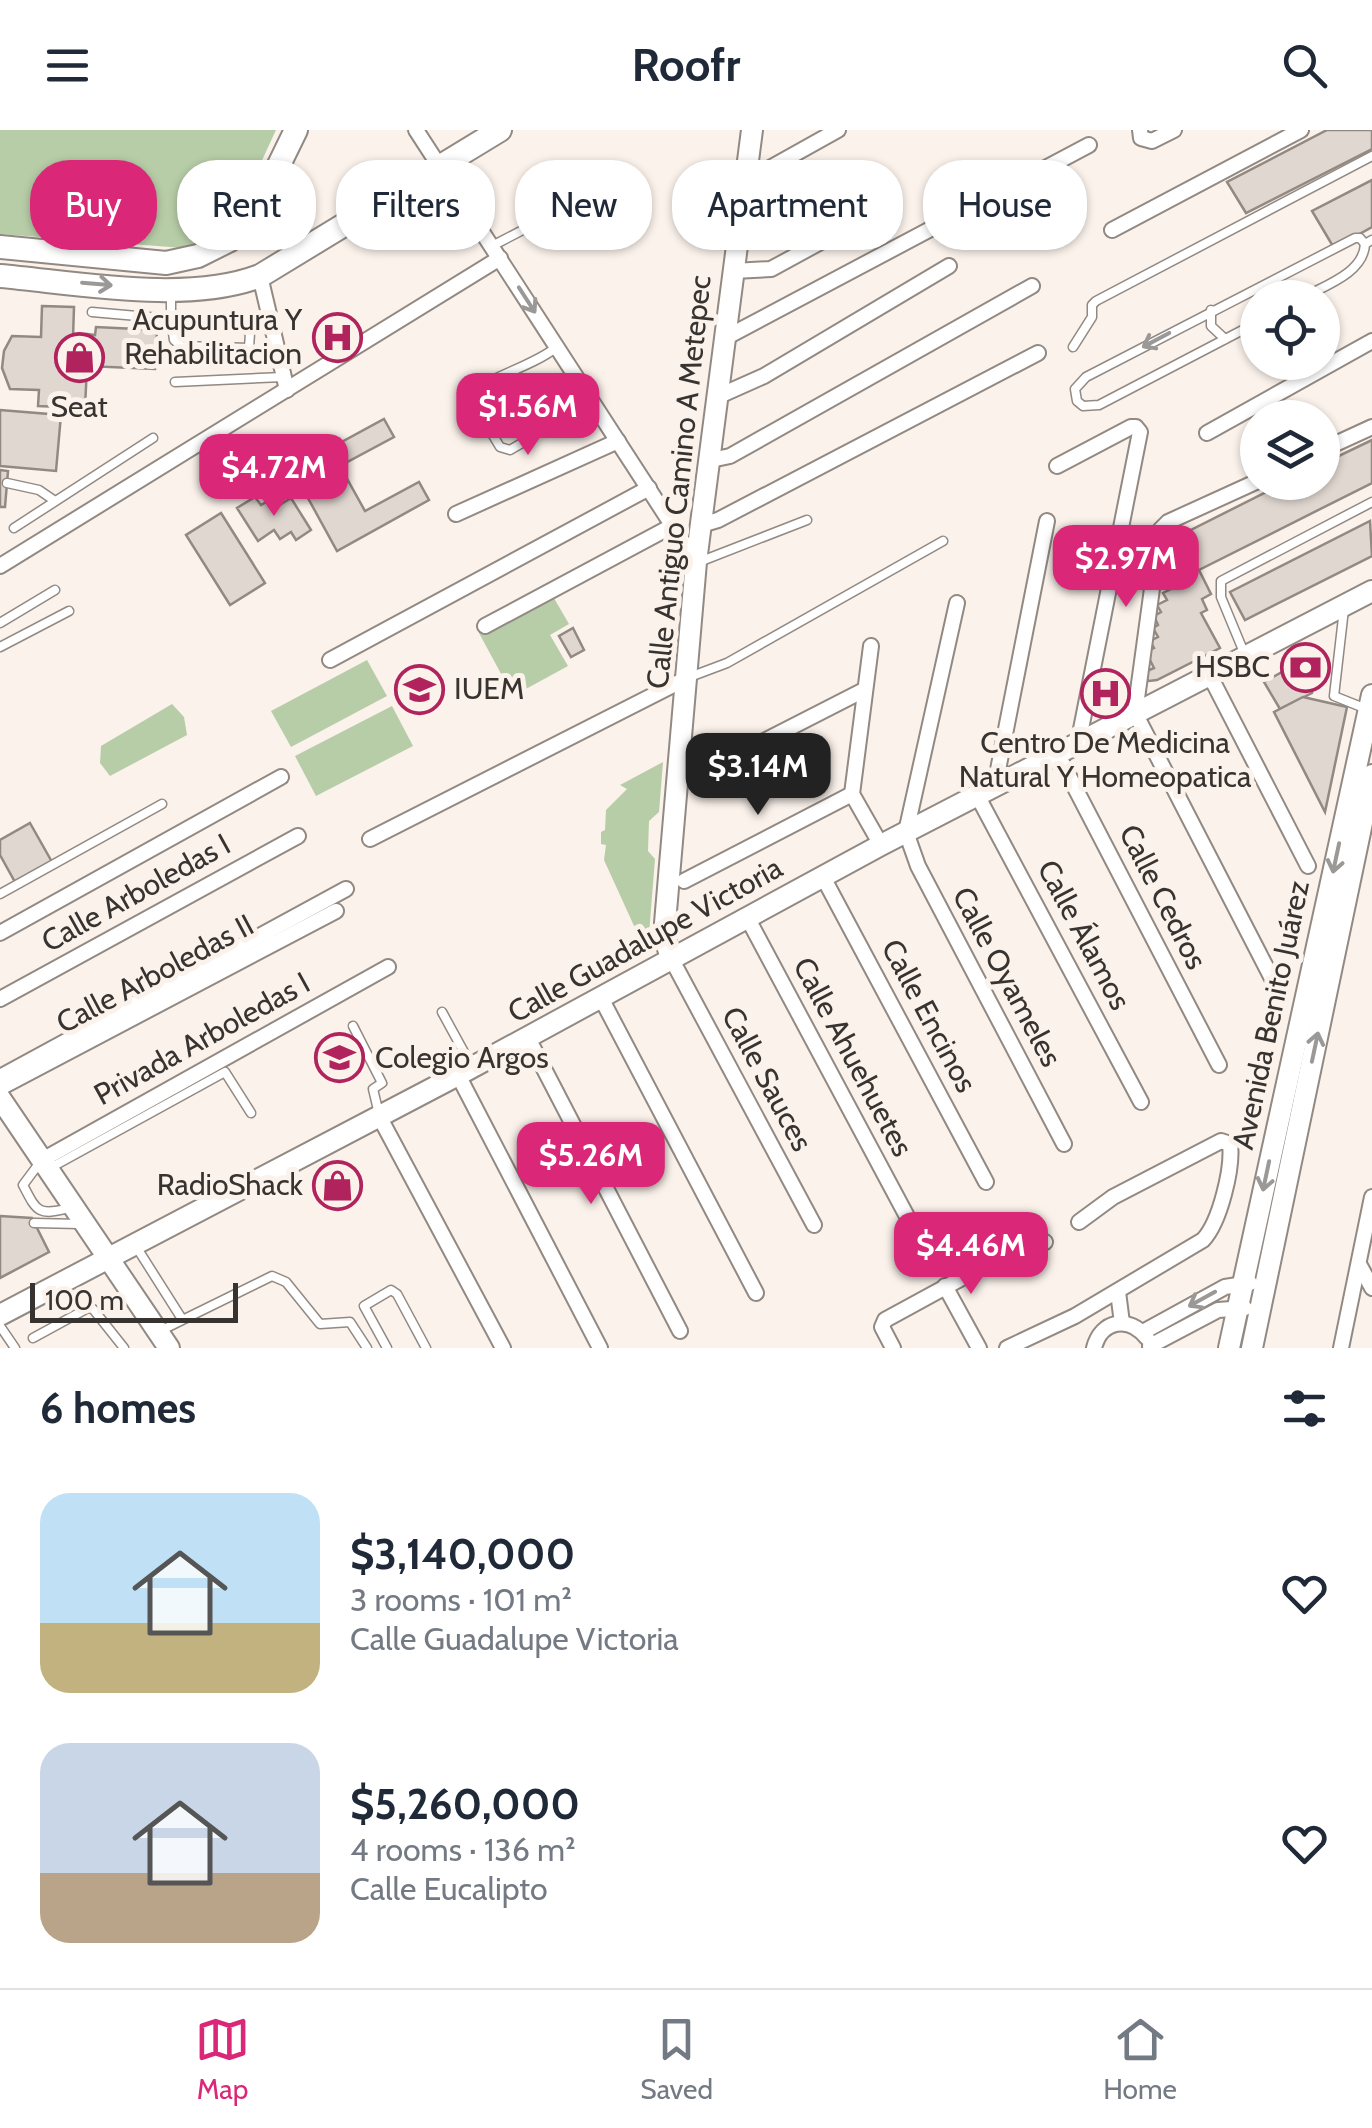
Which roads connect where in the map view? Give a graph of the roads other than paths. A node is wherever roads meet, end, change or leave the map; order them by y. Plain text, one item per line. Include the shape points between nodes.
1 (296, 130) edge
2 (416, 130) edge
3 (500, 130) edge
4 (752, 130) edge
5 (838, 130) edge
6 (1140, 130) edge
7 (1174, 130) edge
8 (1301, 130) edge
9 (1089, 145) dead end
10 (1372, 156) edge
11 (436, 160) edge
12 (453, 160) edge
13 (748, 160) edge
14 (784, 160) edge
15 (1112, 230) dead end
16 (336, 231) edge
17 (515, 240) edge
18 (1369, 242) edge
19 (0, 247) edge
20 (735, 250) edge
21 (806, 250) edge
22 (496, 252) junction
23 (949, 266) dead end
24 (732, 271) junction
25 (0, 276) edge
26 (260, 276) junction
27 (1334, 280) edge
28 (1032, 286) dead end
29 (172, 290) junction
30 (1211, 310) junction
31 (92, 312) dead end
32 (171, 320) junction
33 (1240, 331) edge
34 (725, 338) junction
35 (1225, 339) junction
36 (1372, 341) edge
37 (557, 347) junction
38 (1073, 347) dead end
39 (1038, 353) dead end
40 (504, 375) junction
41 (175, 382) dead end
42 (285, 384) junction
43 (719, 396) junction
44 (1372, 427) edge
45 (1207, 433) dead end
46 (153, 438) dead end
47 (618, 441) junction
48 (1340, 442) edge
49 (712, 460) junction
50 (1057, 466) dead end
51 (7, 483) dead end
52 (650, 488) junction
53 (1240, 488) edge
54 (55, 501) junction
55 (1372, 502) edge
56 (456, 514) dead end
57 (807, 520) dead end
58 (1046, 521) dead end
59 (701, 525) junction
60 (672, 526) junction
61 (14, 528) dead end
62 (943, 541) dead end
63 (696, 562) junction
64 (0, 566) edge
65 (56, 590) dead end
66 (1372, 592) edge
67 (957, 603) dead end
68 (1344, 604) junction
69 (70, 611) dead end
70 (0, 622) edge
71 (485, 626) dead end
72 (871, 646) dead end
73 (0, 647) edge
74 (1246, 655) junction
75 (330, 660) dead end
76 (1209, 674) junction
77 (687, 678) junction
78 (864, 690) junction
79 (1370, 702) edge
80 (1135, 713) junction
81 (1078, 744) junction
82 (1058, 754) junction
83 (698, 775) dead end
84 (1372, 776) edge
85 (282, 777) dead end
86 (986, 790) junction
87 (852, 794) junction
88 (162, 804) dead end
89 (906, 832) junction
90 (298, 836) dead end
91 (370, 839) dead end
92 (881, 845) junction
93 (1308, 866) dead end
94 (823, 876) junction
95 (684, 881) dead end
96 (346, 889) dead end
97 (0, 894) edge
98 (336, 911) dead end
99 (747, 917) junction
100 (0, 932) edge
101 (672, 960) junction
102 (388, 967) dead end
103 (1279, 992) dead end
104 (601, 998) junction
105 (0, 999) edge
106 (442, 1012) dead end
107 (353, 1026) dead end
108 (528, 1038) junction
109 (1220, 1064) dead end
110 (465, 1071) junction
111 (0, 1077) edge
112 (0, 1088) edge
113 (0, 1098) edge
114 (1140, 1102) dead end
115 (251, 1113) dead end
116 (380, 1116) junction
117 (1064, 1144) dead end
118 (45, 1165) junction
119 (986, 1182) dead end
120 (1372, 1197) edge
121 (79, 1216) junction
122 (910, 1222) dead end
123 (1079, 1222) dead end
124 (34, 1223) dead end
125 (814, 1224) dead end
126 (1045, 1242) dead end
127 (135, 1244) junction
128 (107, 1257) junction
129 (1360, 1264) junction
130 (1243, 1282) junction
131 (1266, 1285) junction
132 (945, 1286) junction
133 (1372, 1288) edge
134 (1118, 1292) junction
135 (756, 1293) dead end
136 (1236, 1306) junction
137 (1260, 1310) junction
138 (0, 1314) edge
139 (1075, 1316) junction
140 (182, 1319) junction
141 (1122, 1322) junction
142 (0, 1326) edge
143 (680, 1331) dead end
144 (1100, 1332) junction
145 (33, 1338) dead end
146 (164, 1340) edge
147 (1148, 1342) edge
148 (385, 1345) edge
149 (15, 1348) edge
150 (124, 1348) edge
151 (369, 1348) edge
152 (426, 1348) edge
153 (504, 1348) edge
154 (600, 1348) edge
155 (892, 1348) edge
156 (979, 1348) edge
157 (1008, 1348) edge
158 (1094, 1348) edge
159 (1228, 1348) edge
160 (1252, 1348) edge
161 (1341, 1348) edge

1 - 19 main road via 254,214 230,240 198,256 166,262
2 - 11 street
3 - 12 main road
4 - 13 street, Calle Antiguo Camino A Metepec
5 - 14 street
6 - 7 street via 1152,141
8 - 15 street
9 - 34 street
10 - 38 lane via 1096,301
16 - 26 main road
17 - 22 lane
18 - 27 lane via 1362,260
18 - 30 lane via 1355,238
20 - 24 street, Calle Antiguo Camino A Metepec
21 - 24 street via 771,269
22 -> 37 street
22 - 42 street
23 - 43 street
24 - 34 street, Calle Antiguo Camino A Metepec
25 -> 29 main road
26 - 29 main road
26 - 42 street
28 - 49 street via 730,456
29 - 32 lane
30 - 35 lane via 1211,326
30 -> 35 lane via 1086,377 1075,389 1077,401 1099,405
31 - 32 lane
32 - 32 lane via 180,346 250,346 244,328
33 - 35 lane
34 - 43 street, Calle Antiguo Camino A Metepec
36 - 45 street
37 - 40 lane
37 - 47 street
39 - 59 street
40 - 40 lane via 474,390 482,417 500,447 510,450 534,436
41 - 42 lane
42 - 64 street
43 - 49 street, Calle Antiguo Camino A Metepec
44 - 48 street
46 - 54 lane
47 - 52 street
47 - 56 street
49 - 59 street, Calle Antiguo Camino A Metepec
50 - 81 street via 1131,428 1140,432
51 - 54 lane
52 - 60 street
52 - 75 street
53 - 80 street via 1160,530
54 - 61 lane
55 - 74 lane via 1221,581 1220,597
57 - 63 lane
58 - 86 street
59 - 63 street, Calle Antiguo Camino A Metepec
60 - 63 street
60 - 71 street
62 - 77 lane via 727,664
63 - 77 street, Calle Antiguo Camino A Metepec
65 - 70 lane
66 - 68 street, Calle Guadalupe Victoria
67 - 89 street
68 - 74 street, Calle Guadalupe Victoria
68 - 79 lane via 1333,693 1339,701
69 - 73 lane
72 - 78 street
74 - 76 street, Calle Guadalupe Victoria
76 - 80 street, Calle Guadalupe Victoria
76 - 93 street
77 - 91 street
77 - 101 street, Calle Antiguo Camino A Metepec via 664,923
78 - 83 street
78 - 87 street
79 -> 130 street, Avenida Benito Juárez
80 - 81 street, Calle Guadalupe Victoria
80 - 103 street
81 - 82 street, Calle Guadalupe Victoria
82 - 86 street, Calle Guadalupe Victoria
82 - 109 street, Calle Cedros
131 -> 84 street, Avenida Benito Juárez
85 - 100 street
86 - 89 street, Calle Guadalupe Victoria
86 - 114 street, Calle Álamos
87 - 92 street
87 - 95 street
88 - 97 lane
89 - 92 street, Calle Guadalupe Victoria
89 - 117 street, Calle Oyameles
90 - 105 street, Calle Arboledas I
92 - 94 street, Calle Guadalupe Victoria
94 - 99 street, Calle Guadalupe Victoria
94 - 119 street, Calle Encinos
96 - 111 street
98 - 112 street, Calle Arboledas II
99 - 101 street, Calle Guadalupe Victoria
99 - 122 street, Calle Ahuehuetes
101 - 104 street, Calle Guadalupe Victoria
101 - 125 street, Calle Sauces
102 - 118 street, Privada Arboledas I
104 - 108 street, Calle Guadalupe Victoria
104 - 135 street
106 - 110 lane
107 - 116 lane via 382,1083 373,1089
108 - 110 street, Calle Guadalupe Victoria
108 - 143 street
110 - 116 street, Calle Guadalupe Victoria
110 - 154 street
113 - 118 street
115 - 118 lane via 226,1072
116 - 127 street, Calle Guadalupe Victoria
116 - 153 street
118 - 121 street
118 - 121 lane via 24,1185 35,1206
120 - 129 street
121 - 124 lane
121 - 128 street
123 - 134 street via 1221,1141 1230,1144 1212,1230
126 - 132 street via 1017,1248
127 - 128 street, Calle Guadalupe Victoria
127 - 140 lane
128 - 138 street, Calle Guadalupe Victoria
128 - 146 street
129 - 133 street
129 - 161 street
130 - 131 street
130 - 136 street, Avenida Benito Juárez
130 -> 147 street via 1224,1287
131 - 137 street, Avenida Benito Juárez
132 - 155 street via 882,1323
132 - 156 street
134 - 139 street
134 - 141 street
136 - 137 street
136 - 147 street
136 - 159 street, Avenida Benito Juárez
137 - 160 street, Avenida Benito Juárez
139 - 144 street
139 - 157 street
140 - 146 lane
140 - 151 lane via 272,1276 286,1282 320,1324 350,1322
141 - 144 street
141 - 147 street
142 - 149 lane
144 - 158 street
145 - 150 lane via 93,1308
148 - 151 lane
148 - 152 lane via 364,1306 391,1290

